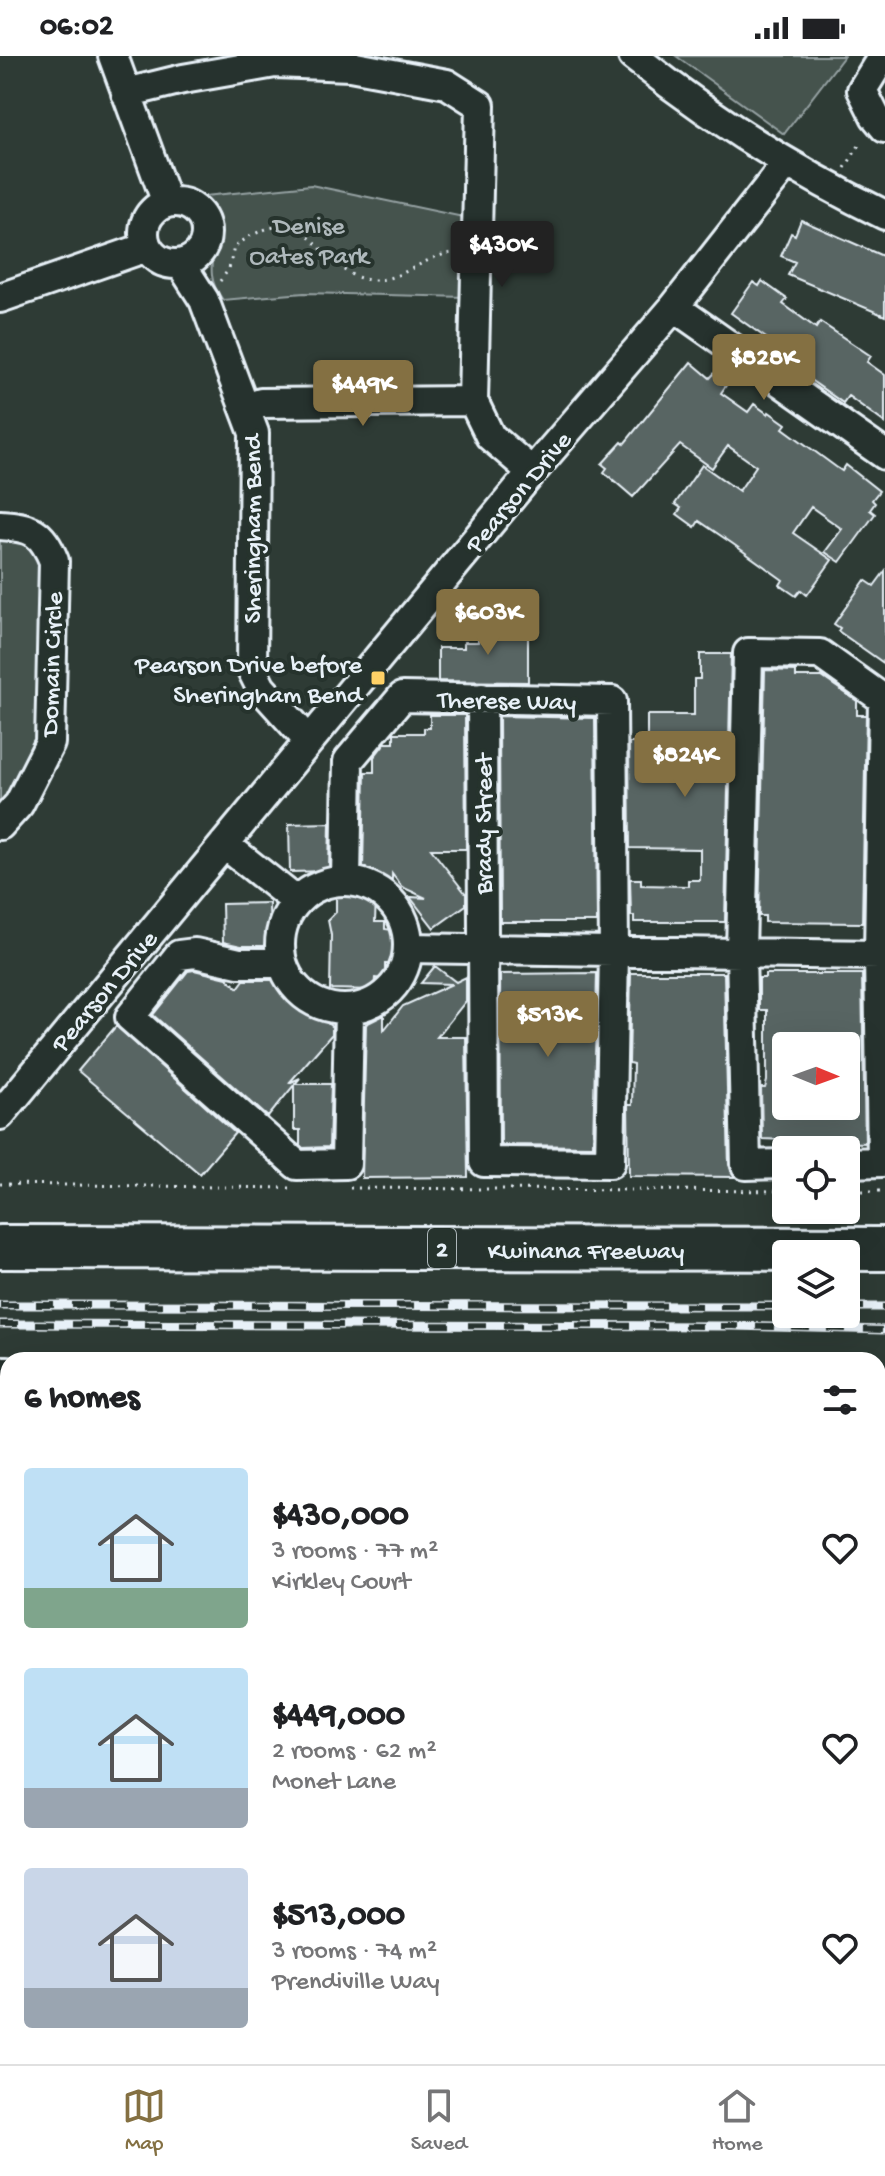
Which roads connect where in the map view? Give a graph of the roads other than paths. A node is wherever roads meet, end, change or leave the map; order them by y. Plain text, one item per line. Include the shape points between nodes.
1 (113, 56) edge
2 (633, 56) edge
3 (883, 56) edge
4 (126, 93) junction
5 (885, 128) edge
6 (787, 163) junction
7 (167, 203) junction
8 (885, 215) edge
9 (147, 247) junction
10 (181, 264) junction
11 (0, 298) edge
12 (674, 307) junction
13 (473, 401) junction
14 (245, 408) junction
15 (885, 455) edge
16 (532, 472) junction
17 (0, 525) edge
18 (482, 698) junction
19 (309, 741) junction
20 (0, 825) edge
21 (224, 844) junction
22 (346, 881) junction
23 (296, 901) junction
24 (408, 948) junction
25 (482, 950) junction
26 (614, 952) junction
27 (741, 953) junction
28 (879, 955) junction
29 (281, 963) junction
30 (349, 1010) junction
31 (0, 1115) edge
32 (860, 1163) edge
33 (772, 1164) edge
34 (0, 1247) edge
35 (885, 1249) edge

1 - 4 street
2 - 6 street
3 - 5 street via 862,90
4 - 7 street
4 - 13 street via 275,63 350,66 447,84 480,105
6 - 8 street
6 - 12 street, Pearson Drive
7 - 9 street via 149,216
7 - 10 street via 197,211 207,233 200,253
9 - 10 street via 160,260
9 - 11 street
10 - 14 street, Sheringham Bend via 204,300
12 - 15 street
12 - 16 street, Pearson Drive
13 - 14 street via 261,403
13 - 16 street via 490,436
14 - 19 street, Sheringham Bend via 254,433 252,670 261,688
16 - 19 street, Pearson Drive
17 - 20 street, Domain Circle via 24,526 37,533 54,561 50,743 19,804
18 - 22 street, Therese Way via 402,697 348,761
18 - 25 street, Brady Street
18 - 26 street, Therese Way via 612,701
19 - 21 street, Pearson Drive
21 - 23 street
21 - 31 street, Pearson Drive
22 - 23 street via 328,882
22 - 24 street via 384,894 406,928
23 - 29 street via 284,920
24 - 25 street
24 - 30 street via 405,966 390,990 367,1006
25 - 26 street
25 - 26 street, Brady Street via 484,1162 610,1163
26 - 27 street
27 - 28 street
27 - 28 street via 748,653 820,654 883,699
27 - 33 street via 746,1165
28 - 32 street via 882,1162
29 - 30 street via 307,998 327,1008
29 - 30 street via 179,955 130,1017 297,1165 346,1164
34 - 35 highway, Kwinana Freeway / 2

